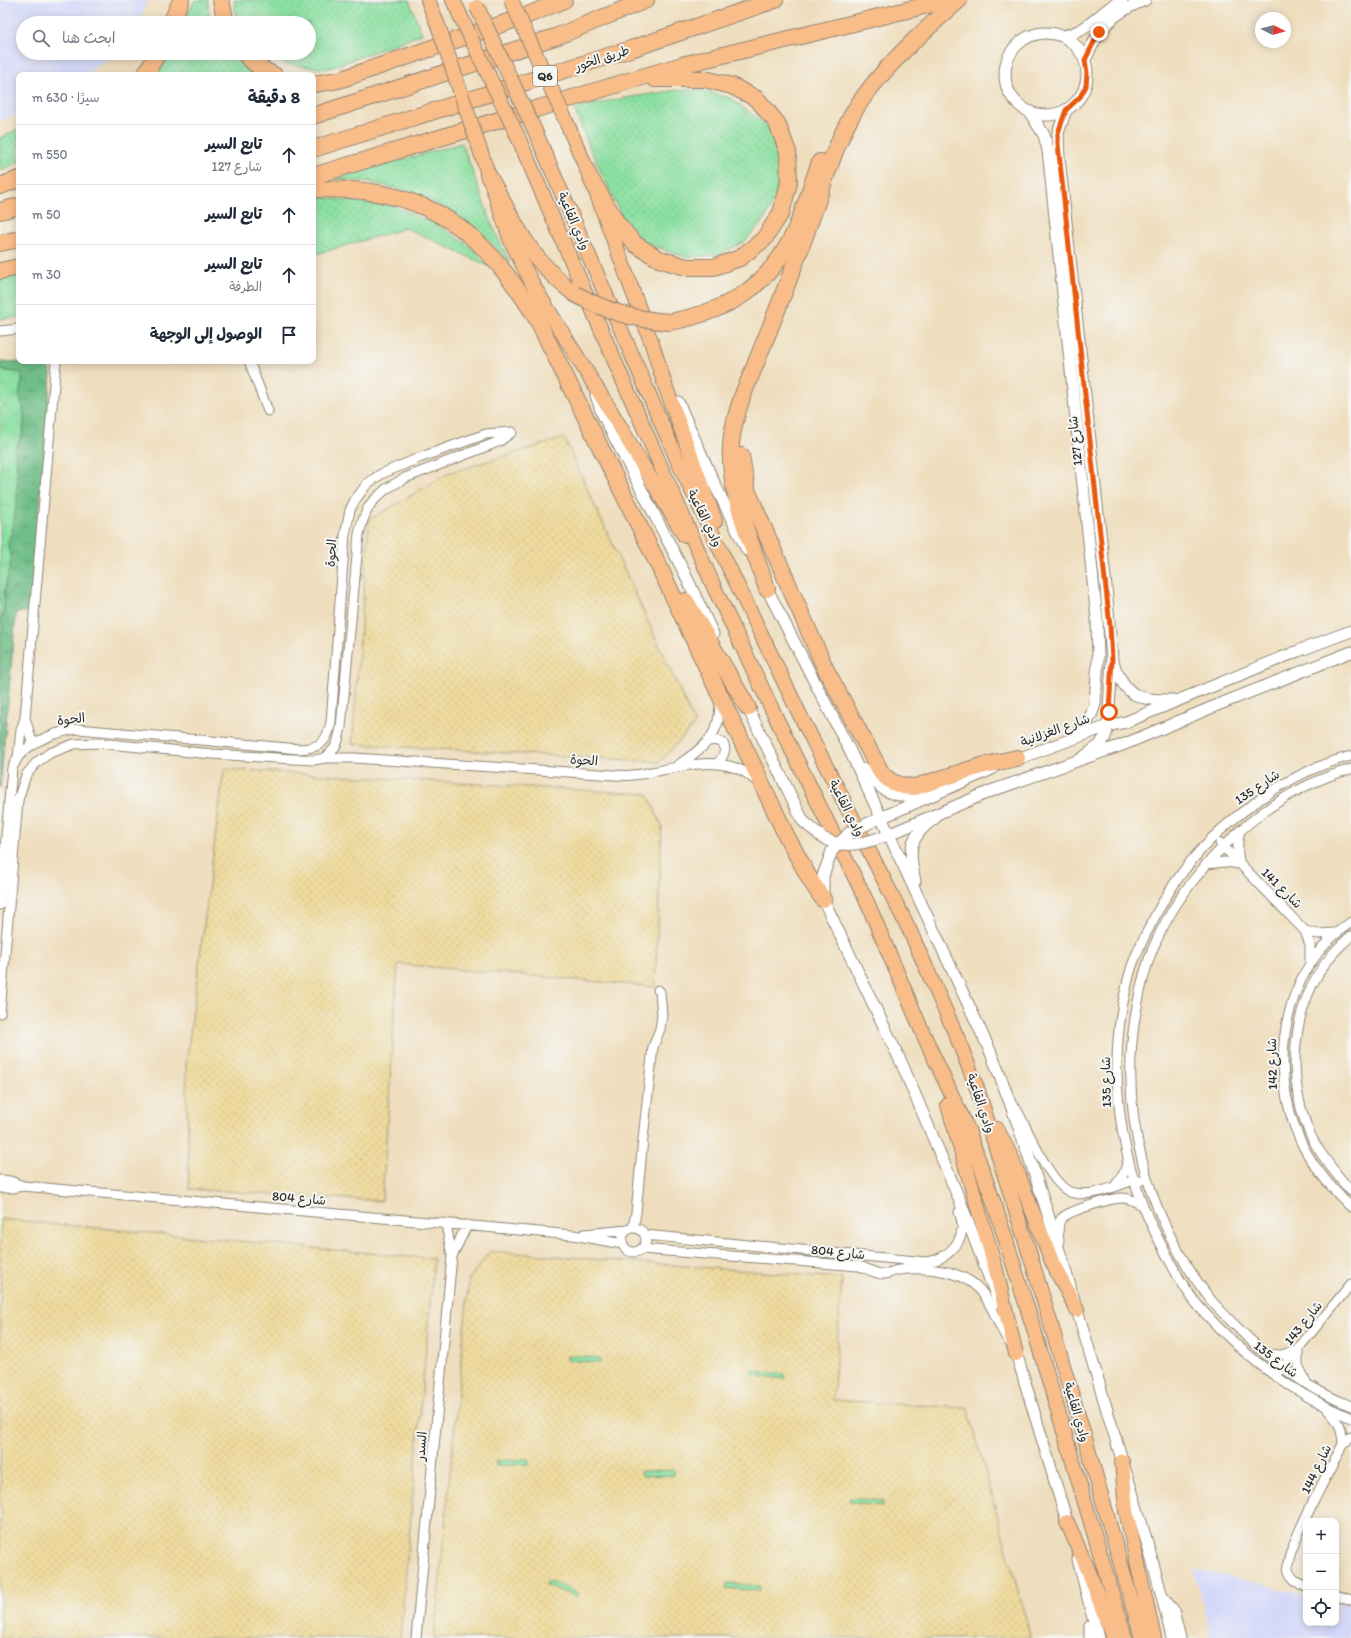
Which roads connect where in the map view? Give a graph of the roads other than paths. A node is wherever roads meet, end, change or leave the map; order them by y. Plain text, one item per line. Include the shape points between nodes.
1 (181, 0) edge
2 (221, 0) edge
3 (428, 0) edge
4 (453, 0) edge
5 (511, 0) edge
6 (564, 0) edge
7 (646, 0) edge
8 (776, 0) edge
9 (948, 0) edge
10 (959, 0) edge
11 (1122, 0) edge
12 (1145, 0) edge
13 (475, 4) edge
14 (174, 16) edge
15 (224, 16) edge
16 (919, 36) junction
17 (1062, 36) junction
18 (154, 60) edge
19 (252, 60) edge
20 (1085, 60) junction
21 (147, 72) edge
22 (267, 72) edge
23 (632, 80) junction
24 (316, 84) edge
25 (1066, 110) junction
26 (1029, 111) junction
27 (316, 115) edge
28 (316, 148) edge
29 (488, 174) junction
30 (316, 175) edge
31 (16, 180) edge
32 (592, 181) junction
33 (0, 186) edge
34 (316, 189) edge
35 (16, 207) edge
36 (0, 211) edge
37 (16, 240) edge
38 (0, 243) edge
39 (16, 267) edge
40 (0, 270) edge
41 (16, 329) edge
42 (0, 331) edge
43 (652, 341) junction
44 (760, 353) junction
45 (56, 364) edge
46 (250, 364) edge
47 (592, 385) junction
48 (268, 411) dead end
49 (486, 434) junction
50 (490, 445) junction
51 (655, 558) junction
52 (734, 576) junction
53 (714, 588) junction
54 (767, 589) junction
55 (1351, 631) edge
56 (1351, 652) edge
57 (1098, 658) junction
58 (1112, 659) junction
59 (720, 698) junction
60 (1180, 700) junction
61 (748, 708) junction
62 (25, 718) junction
63 (1108, 726) junction
64 (1072, 740) junction
65 (708, 741) junction
66 (33, 746) junction
67 (315, 747) junction
68 (850, 751) junction
69 (1351, 756) edge
70 (18, 757) junction
71 (325, 758) junction
72 (1017, 758) junction
73 (1080, 759) junction
74 (717, 764) junction
75 (674, 768) junction
76 (1351, 769) edge
77 (763, 786) junction
78 (929, 796) junction
79 (955, 805) junction
80 (882, 818) junction
81 (1241, 829) junction
82 (884, 836) junction
83 (1214, 836) junction
84 (1223, 846) junction
85 (835, 847) junction
86 (1205, 864) junction
87 (1240, 864) junction
88 (823, 899) junction
89 (0, 905) edge
90 (922, 907) junction
91 (1351, 922) edge
92 (1305, 931) junction
93 (1335, 933) junction
94 (1351, 936) edge
95 (1310, 963) junction
96 (658, 990) dead end
97 (0, 1013) edge
98 (925, 1038) junction
99 (977, 1088) junction
100 (1008, 1095) junction
101 (1128, 1158) junction
102 (0, 1180) edge
103 (952, 1180) junction
104 (1134, 1180) junction
105 (1148, 1184) junction
106 (23, 1186) junction
107 (1115, 1186) junction
108 (0, 1188) edge
109 (1351, 1191) edge
110 (1143, 1206) junction
111 (1351, 1207) edge
112 (636, 1213) junction
113 (446, 1224) junction
114 (467, 1226) junction
115 (630, 1229) junction
116 (643, 1233) junction
117 (573, 1235) junction
118 (623, 1244) junction
119 (641, 1249) junction
120 (1059, 1250) junction
121 (452, 1256) junction
122 (1351, 1284) edge
123 (1077, 1310) junction
124 (1298, 1350) junction
125 (1015, 1351) junction
126 (1265, 1354) junction
127 (1282, 1368) junction
128 (1275, 1376) junction
129 (1307, 1384) junction
130 (1351, 1406) edge
131 (1326, 1408) junction
132 (1351, 1418) edge
133 (1351, 1437) edge
134 (1343, 1444) junction
135 (1122, 1461) junction
136 (1067, 1522) junction
137 (1080, 1567) junction
138 (1303, 1586) edge
139 (1163, 1596) junction
140 (1339, 1596) edge
141 (1351, 1600) edge
142 (416, 1638) edge
143 (1090, 1638) edge
144 (1098, 1638) edge
145 (1113, 1638) edge
146 (1125, 1638) edge
147 (1142, 1638) edge
148 (1154, 1638) edge
149 (1172, 1638) edge
150 (1181, 1638) edge

1 - 14 highway
2 - 15 highway
3 - 29 main road, bridge
4 - 53 main road, وادي القاعية, bridge via 518,137
5 - 32 main road, bridge
6 - 24 highway via 528,15 340,80
7 - 27 highway via 558,36
8 - 28 highway, طريق الخور / Q6 via 631,49
9 - 23 highway via 682,65
10 - 16 highway
11 - 17 street via 1080,32
12 - 20 street via 1126,8 1110,19 1099,32
13 - 52 main road, وادي القاعية, bridge via 535,131 680,466
16 - 29 highway, bridge via 884,61 852,96 829,138 793,236 779,259 762,279 742,295 719,308 695,317 669,322 644,320 620,315 575,294 556,279 524,240
16 - 44 highway via 874,84 848,122
17 - 20 street via 1078,48
17 - 26 street via 1047,33 1033,35 1020,43 1010,54 1006,68 1007,83 1012,97
18 - 21 highway
19 - 22 highway
20 - 25 street via 1086,86 1080,97
23 - 30 highway
23 - 32 highway via 705,79 732,86 757,99 777,123 788,152 790,183 781,213 764,239 740,258 714,267 686,267 659,259 635,244 617,222
25 - 26 street via 1048,115
25 - 58 street, شارع 127 via 1058,133 1059,158 1108,600
26 - 57 street, شارع 127 via 1044,135 1050,162 1094,579
29 - 47 main road via 511,241 522,264
31 - 33 highway
32 - 43 main road
34 - 51 highway via 371,192 409,200 444,216 475,238 498,263 519,290 537,320
35 - 36 highway
37 - 38 highway
39 - 40 highway
41 - 42 street
43 - 52 main road via 666,388
43 - 54 street, وادي القاعية via 715,485
44 - 54 highway via 735,420 731,467 734,491
44 - 72 highway via 743,417 741,459 747,490 825,668 882,774 892,782 915,787 981,766
45 - 62 street
46 - 48 street
47 - 53 main road
47 - 61 street via 602,413 684,574
49 - 50 street
49 - 50 street, الحوة via 512,432
49 - 67 street, الحوة via 381,474 367,484 355,500 350,510 345,535 331,722 326,739
50 - 71 street, الحوة via 395,483 378,496 368,508 359,534 341,727 336,747
51 - 59 highway
51 - 61 highway via 670,574
52 - 99 main road, وادي القاعية via 800,715 909,929
53 - 98 main road, وادي القاعية via 867,902
54 - 68 street, وادي القاعية
55 - 60 street, شارع الغزلانية
56 - 73 street via 1126,744
57 - 58 street
57 - 64 street, شارع 127 via 1093,711 1086,725
58 - 60 street via 1121,681 1134,694 1151,700
58 - 63 street, شارع 127
59 - 65 street, الحوة via 720,718 715,733
59 - 77 highway
60 - 63 street, شارع الغزلانية via 1126,722
61 - 85 street, bridge via 800,816 808,827
62 - 66 street
62 - 70 street
63 - 64 street, شارع الغزلانية
63 - 73 street, شارع 127 via 1100,745
64 - 72 street, شارع الغزلانية
65 - 74 street via 718,740 725,748 724,755
65 - 75 street, الحوة
66 - 67 street, الحوة via 53,734 78,729 289,749
66 - 70 street, الحوة
67 - 71 street
68 - 78 street via 874,782 889,793 899,796
68 - 80 street, وادي القاعية
69 - 83 street, شارع 135 via 1315,767 1283,783 1253,803
70 - 89 street via 10,776
71 - 75 street, الحوة via 615,775 633,775
71 - 97 street, الحوة via 293,759 85,742 61,747 37,762 26,775 18,800
72 - 78 street, شارع الغزلانية
73 - 79 street
74 - 75 street, الحوة via 693,764
74 - 77 street, الحوة via 744,772
76 - 81 street, شارع 135 via 1311,783 1284,797
77 - 88 highway via 787,837
78 - 80 street, شارع الغزلانية
79 - 82 street
79 - 90 street via 929,823 917,834 911,845 912,867
80 - 82 street, وادي القاعية
80 - 85 street, bridge via 849,833
81 - 84 street, شارع 135
81 - 87 street via 1237,846
82 - 85 street, bridge
82 - 90 street, وادي القاعية
83 - 84 street, شارع 141
83 - 101 street, شارع 135 via 1188,863 1164,898 1142,940 1128,981 1120,1021 1118,1076 1119,1105
84 - 86 street, شارع 135
84 - 87 street, شارع 141
85 - 88 street via 823,876
86 - 87 street
86 - 105 street, شارع 135 via 1180,898 1161,932 1148,962 1136,1010 1130,1065 1132,1107
87 - 92 street, شارع 141
88 - 103 street via 902,1064
90 - 100 street, وادي القاعية via 991,1053
91 - 93 street, شارع 142
92 - 93 street via 1318,934
92 - 95 street, شارع 141 via 1310,945
93 - 95 street, شارع 142
94 - 109 street, شارع 142 via 1328,960 1306,997 1298,1028 1296,1068 1304,1119 1311,1135 1323,1157
95 - 111 street, شارع 142 via 1290,1007 1285,1026 1283,1068 1286,1094 1292,1122 1313,1164
96 - 112 street via 662,1015 653,1047
98 - 125 main road via 955,1126 996,1270
98 - 146 main road, وادي القاعية via 968,1130 996,1209
99 - 123 main road via 1013,1161 1053,1264
99 - 147 main road, وادي القاعية via 1055,1336
100 - 107 street, وادي القاعية via 1049,1171 1063,1188 1075,1194
100 - 120 street, وادي القاعية
101 - 104 street, شارع 135
101 - 107 street via 1124,1173
102 - 106 street, شارع 804
103 - 116 street, شارع 804 via 952,1193 962,1221 960,1239 943,1257 926,1262
103 - 125 street
104 - 105 street
104 - 107 street, وادي القاعية
104 - 110 street, شارع 135
105 - 126 street, شارع 135 via 1178,1251 1194,1276 1220,1310
106 - 108 street, شارع 804
106 - 113 street, شارع 804
110 - 120 street, وادي القاعية via 1134,1200 1122,1198 1067,1214 1061,1219 1059,1226
110 - 128 street, شارع 135 via 1168,1258 1200,1308 1244,1352
112 - 115 street
112 - 116 street
113 - 114 street, شارع 804
113 - 121 street
114 - 117 street, شارع 804
114 - 121 street
115 - 116 street
115 - 117 street, شارع 804
115 - 118 street via 624,1234
116 - 119 street via 646,1243
117 - 118 street, شارع 804
118 - 119 street via 631,1251
119 - 125 street, شارع 804 via 859,1266 883,1274 898,1270 947,1272 969,1280 979,1290
120 - 123 street, وادي القاعية
121 - 142 street, السدر
122 - 124 street, شارع 143
123 - 135 street, وادي القاعية
124 - 126 street via 1281,1355
124 - 127 street, شارع 143
124 - 129 street via 1298,1365
125 - 136 street
126 - 127 street, شارع 135
127 - 128 street, شارع 143
127 - 129 street, شارع 135
128 - 131 street, شارع 135
129 - 130 street, شارع 135
131 - 132 street, شارع 135
131 - 134 street, شارع 144 via 1340,1425
133 - 134 street, شارع 144
134 - 138 street, شارع 144 via 1294,1543 1288,1564 1290,1573
135 - 139 street, وادي القاعية
135 - 148 main road via 1126,1511
136 - 137 street
136 - 145 main road via 1089,1572
137 - 143 street
137 - 144 street
139 - 149 street, وادي القاعية
139 - 150 street via 1174,1610
140 - 141 street

